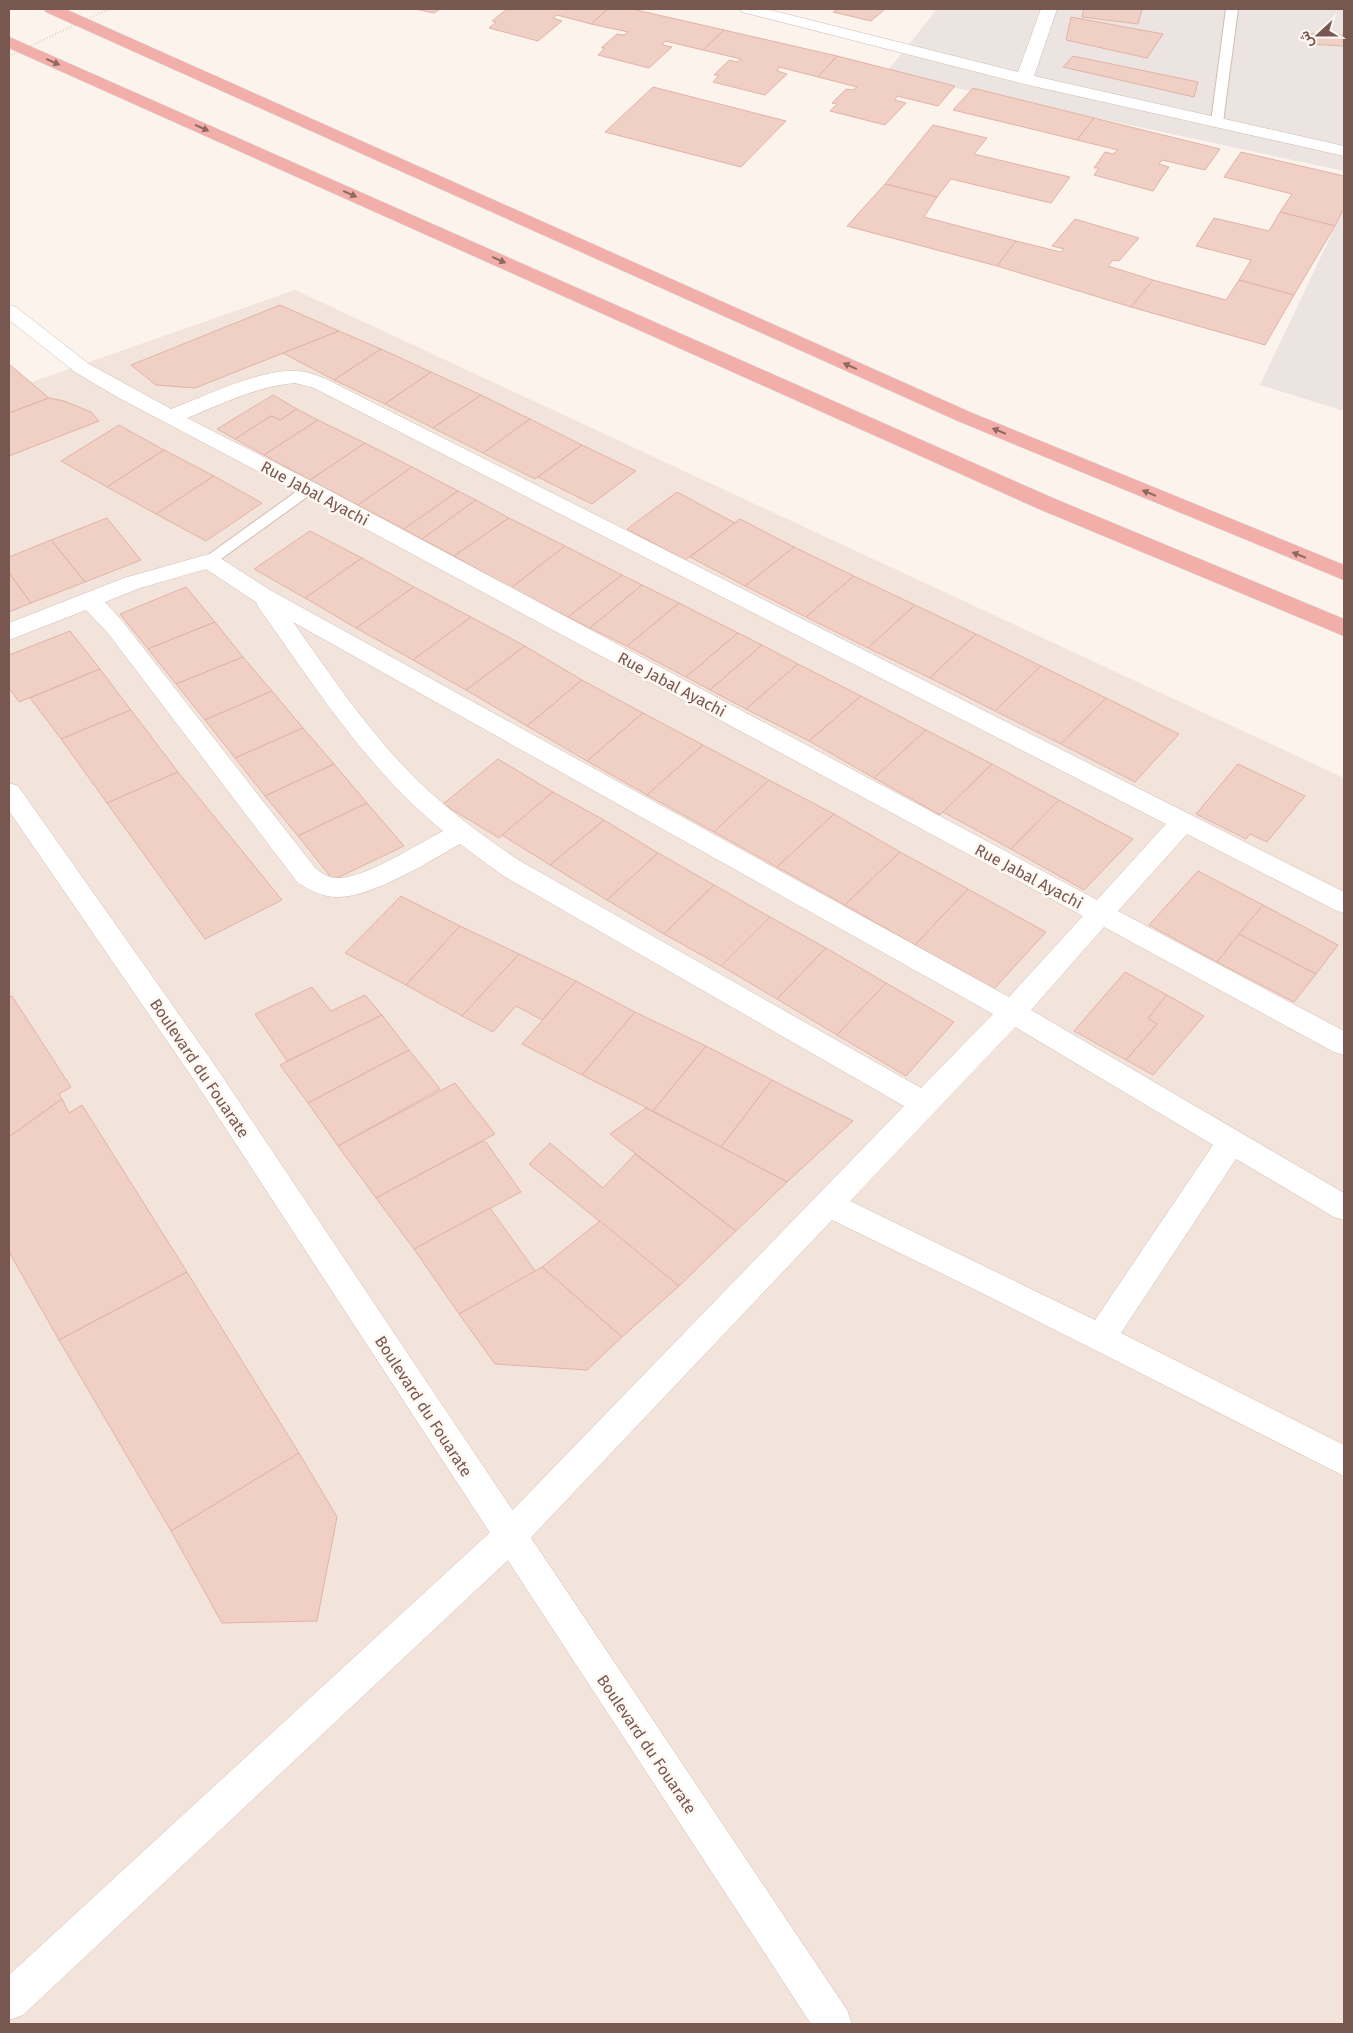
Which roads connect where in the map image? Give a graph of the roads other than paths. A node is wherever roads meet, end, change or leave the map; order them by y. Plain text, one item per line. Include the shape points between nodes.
1 (52, 9) edge
2 (748, 9) edge
3 (1049, 9) edge
4 (1232, 9) edge
5 (9, 42) edge
6 (1024, 79) junction
7 (1217, 122) junction
8 (1344, 151) edge
9 (9, 311) edge
10 (170, 417) junction
11 (309, 489) junction
12 (1047, 504) junction
13 (209, 561) junction
14 (1344, 573) edge
15 (262, 595) junction
16 (90, 600) junction
17 (1344, 628) edge
18 (9, 632) edge
19 (1344, 646) edge
20 (9, 792) edge
21 (1183, 822) junction
22 (460, 833) junction
23 (1344, 903) edge
24 (1098, 914) junction
25 (1012, 1012) junction
26 (1344, 1044) edge
27 (924, 1104) junction
28 (1231, 1142) junction
29 (827, 1204) junction
30 (1344, 1208) edge
31 (1100, 1339) junction
32 (1344, 1461) edge
33 (510, 1536) junction
34 (9, 2001) edge
35 (833, 2024) edge

14 -> 1 highway via 965,417
2 - 6 street
3 - 6 street
4 - 7 lane
5 -> 12 highway
6 - 7 street
7 - 8 street
9 - 10 street, Rue Jabal Ayachi via 82,368
10 - 11 street, Rue Jabal Ayachi
10 - 21 street via 276,380 307,378
11 - 13 lane
11 - 24 street, Rue Jabal Ayachi
12 - 17 highway
12 - 19 highway
13 - 15 street
13 - 16 street via 132,583
15 - 22 street via 358,728 397,774
15 - 25 street
16 - 18 street
16 - 22 street via 115,627 302,869 318,885 340,888 364,882
20 - 33 street, Boulevard du Fouarate via 204,1072
21 - 23 street
21 - 24 street
22 - 27 street via 510,868
24 - 25 street
24 - 26 street, Rue Jabal Ayachi
25 - 27 street
25 - 28 street
27 - 29 street
28 - 30 street
28 - 31 street
29 - 31 street
29 - 33 street
31 - 32 street
33 - 34 street
33 - 35 street, Boulevard du Fouarate

